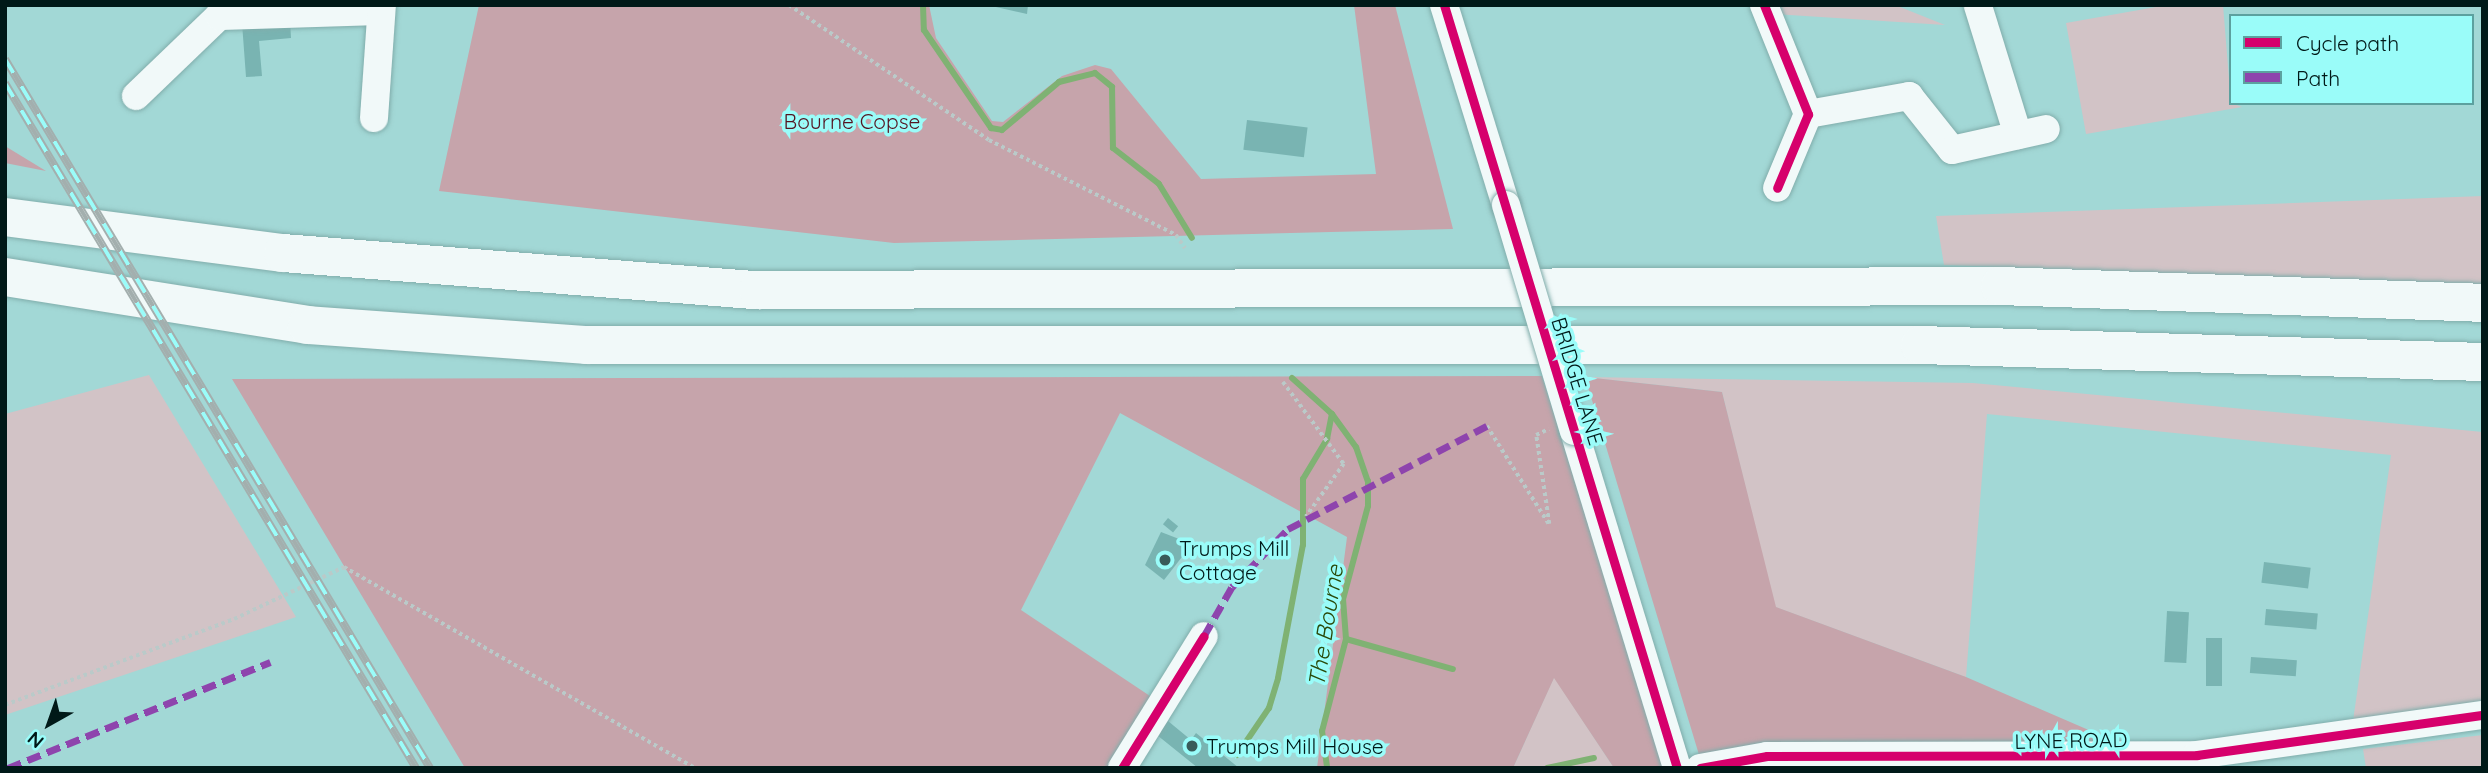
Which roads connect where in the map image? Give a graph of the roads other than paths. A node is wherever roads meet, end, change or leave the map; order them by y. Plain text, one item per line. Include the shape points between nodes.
1 (1444, 5) edge
2 (1764, 5) edge
3 (1973, 6) edge
4 (382, 8) edge
5 (136, 96) dead end
6 (1808, 114) junction
7 (374, 118) dead end
8 (2046, 129) dead end
9 (2018, 135) junction
10 (1777, 188) dead end
11 (5, 217) edge
12 (5, 277) edge
13 (2483, 303) edge
14 (2483, 362) edge
15 (1204, 636) dead end
16 (2483, 715) edge
17 (2198, 761) edge
18 (1122, 768) edge
19 (1677, 768) edge
20 (1700, 768) edge

1 - 19 street, BRIDGE LANE, bridge
2 - 6 street
3 - 9 street
4 - 5 street via 219,16
4 - 7 street
6 - 9 street via 1909,96 1952,150
6 - 10 street
8 - 9 street
11 - 13 highway via 283,253 758,290 2000,286
12 - 14 highway via 307,325 586,345 1920,345
15 - 18 street
16 - 17 street, LYNE ROAD
17 - 20 street, LYNE ROAD via 1767,756

